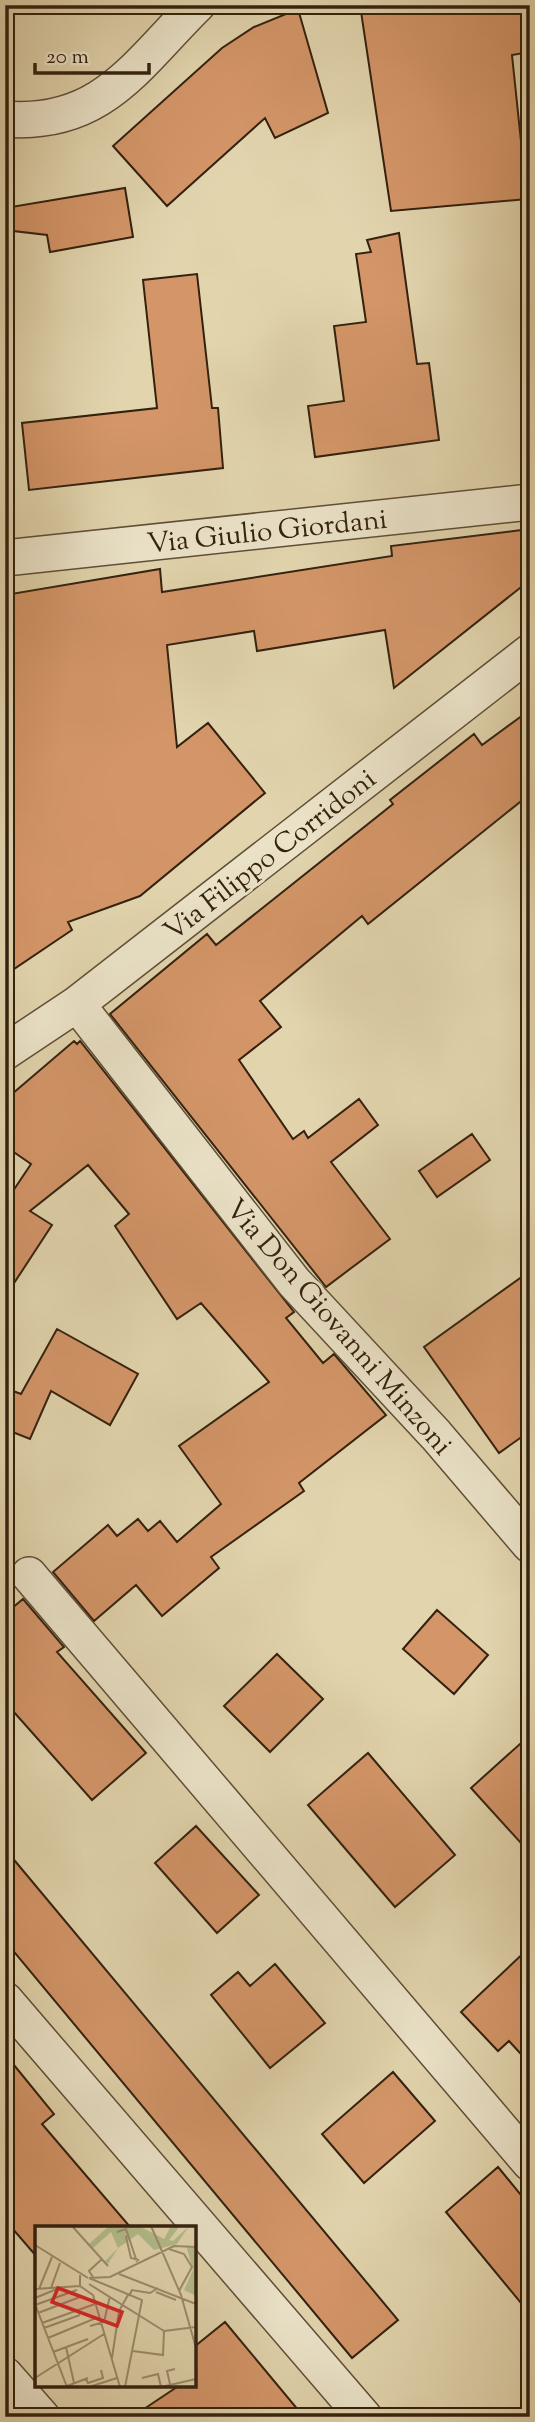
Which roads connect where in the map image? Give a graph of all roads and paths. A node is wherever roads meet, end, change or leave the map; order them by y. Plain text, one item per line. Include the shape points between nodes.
1 (197, 5) edge
2 (5, 119) edge
3 (530, 502) edge
4 (5, 558) edge
5 (530, 652) edge
6 (77, 1004) junction
7 (5, 1052) edge
8 (530, 1545) edge
9 (29, 1575) dead end
10 (5, 2000) edge
11 (530, 2163) edge
12 (5, 2375) edge
13 (42, 2417) edge
14 (364, 2417) edge

1 - 2 street via 130,77 100,100 60,115
3 - 4 street, Via Giulio Giordani
5 - 6 street, Via Filippo Corridoni
6 - 7 street, Via Filippo Corridoni
6 - 8 street, Via Don Giovanni Minzoni via 294,1282 436,1435
9 - 11 street
10 - 14 street
12 - 13 street

